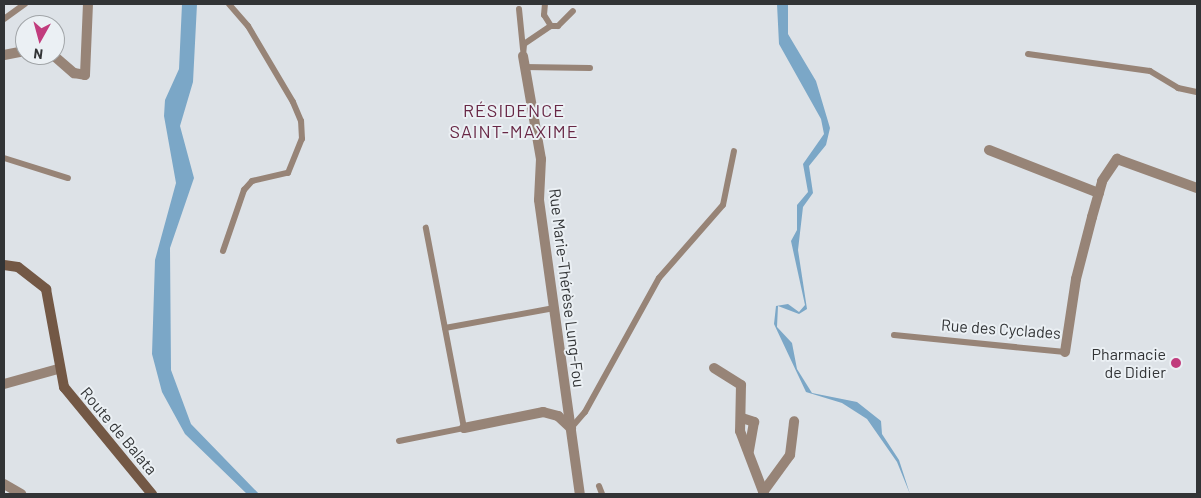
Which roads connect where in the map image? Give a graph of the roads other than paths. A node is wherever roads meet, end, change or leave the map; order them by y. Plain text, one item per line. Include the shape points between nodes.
1 (25, 4) edge
2 (88, 4) edge
3 (228, 4) edge
4 (545, 4) edge
5 (519, 9) dead end
6 (573, 11) dead end
7 (4, 19) edge
8 (551, 26) junction
9 (523, 53) junction
10 (1028, 54) dead end
11 (65, 65) edge
12 (524, 67) junction
13 (590, 68) dead end
14 (1197, 92) edge
15 (989, 150) dead end
16 (734, 151) dead end
17 (4, 158) edge
18 (68, 178) dead end
19 (1197, 188) edge
20 (1099, 193) junction
21 (426, 228) dead end
22 (223, 251) dead end
23 (4, 265) edge
24 (554, 308) junction
25 (445, 328) junction
26 (894, 335) dead end
27 (1065, 352) joint
28 (714, 368) dead end
29 (58, 369) junction
30 (4, 384) edge
31 (794, 421) dead end
32 (464, 428) junction
33 (571, 428) junction
34 (399, 440) dead end
35 (4, 484) edge
36 (599, 486) dead end
37 (764, 493) edge
38 (21, 494) edge
39 (152, 494) edge
40 (580, 494) edge
41 (602, 494) edge

1 - 7 lane
2 - 11 street via 85,75 74,73
3 - 22 lane via 248,26 293,102 301,121 302,140 288,173 252,181 244,190
4 - 8 lane via 544,15
5 - 9 lane
6 - 8 lane via 558,26
8 - 9 lane
9 - 12 street, Rue Marie-Thérèse Lung-Fou
10 - 14 lane via 1150,70 1178,88
12 - 13 lane
12 - 24 street, Rue Marie-Thérèse Lung-Fou via 541,159 539,200
15 - 20 street
16 - 33 lane via 723,204 712,223 659,278 585,412
17 - 18 lane
19 - 20 street, Rue des Cyclades via 1117,159
20 - 27 street, Rue des Cyclades via 1076,279
21 - 25 lane
23 - 29 main road, Route de Balata via 18,267 46,289
24 - 25 lane
24 - 33 street, Rue Marie-Thérèse Lung-Fou
25 - 32 lane
26 - 27 lane, Rue des Cyclades
28 - 37 street via 741,385 740,431
29 - 30 street
29 - 39 main road, Route de Balata via 73,401
31 - 37 street via 790,455
32 - 33 street via 543,412 558,416
32 - 34 lane
33 - 40 street, Rue Marie-Thérèse Lung-Fou
35 - 38 street
36 - 41 lane

